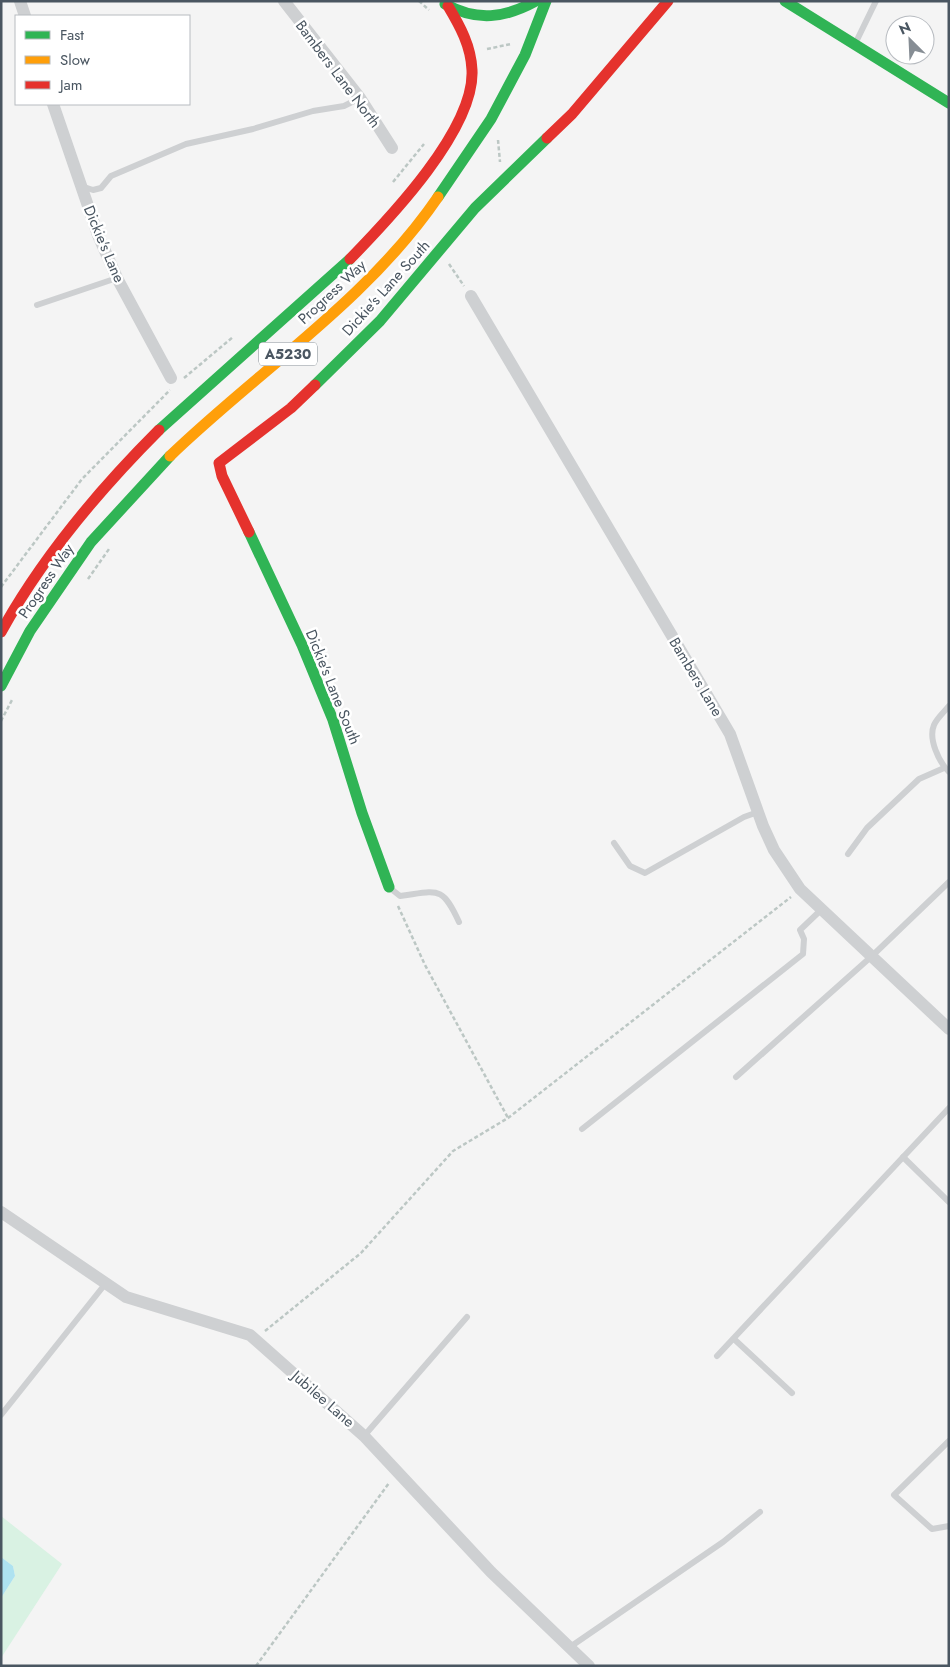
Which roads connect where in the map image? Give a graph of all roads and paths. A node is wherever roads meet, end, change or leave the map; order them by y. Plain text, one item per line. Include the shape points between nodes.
1 (20, 1) edge
2 (284, 1) edge
3 (418, 1) edge
4 (536, 1) edge
5 (546, 1) edge
6 (668, 1) edge
7 (785, 1) edge
8 (876, 1) edge
9 (444, 4) edge
10 (431, 11) dead end
11 (25, 15) edge
12 (531, 40) junction
13 (855, 44) junction
14 (471, 52) junction
15 (360, 98) junction
16 (949, 103) edge
17 (53, 105) edge
18 (429, 138) dead end
19 (392, 148) dead end
20 (390, 185) dead end
21 (81, 186) junction
22 (439, 251) junction
23 (117, 278) junction
24 (471, 296) joint
25 (37, 305) dead end
26 (239, 333) dead end
27 (176, 381) junction
28 (112, 545) dead end
29 (84, 586) dead end
30 (1, 587) edge
31 (1, 632) edge
32 (1, 686) edge
33 (13, 697) dead end
34 (949, 706) edge
35 (1, 721) edge
36 (947, 770) edge
37 (758, 812) junction
38 (614, 843) dead end
39 (848, 854) dead end
40 (949, 882) edge
41 (390, 887) junction
42 (800, 890) junction
43 (822, 909) junction
44 (459, 922) dead end
45 (872, 956) junction
46 (949, 1029) edge
47 (736, 1077) dead end
48 (949, 1108) edge
49 (508, 1118) junction
50 (582, 1129) dead end
51 (902, 1157) junction
52 (949, 1202) edge
53 (1, 1212) edge
54 (106, 1283) junction
55 (468, 1318) dead end
56 (734, 1338) junction
57 (254, 1340) junction
58 (717, 1356) dead end
59 (792, 1392) dead end
60 (1, 1415) edge
61 (364, 1436) junction
62 (949, 1441) edge
63 (398, 1470) junction
64 (760, 1512) dead end
65 (949, 1526) edge
66 (570, 1647) junction
67 (256, 1666) edge
68 (590, 1666) edge

1 - 11 street
2 - 15 street, Bambers Lane North
3 - 10 path
4 - 9 main road, A5230 via 519,12 498,18 478,18
5 - 12 main road, Progress Way / A5230
6 - 22 main road, Dickie's Lane South via 572,114 475,208
7 - 13 main road
8 - 13 lane
9 - 14 main road, Progress Way / A5230
12 - 14 path
12 - 32 main road, Progress Way / A5230 via 491,119 436,200 376,272 284,358 171,455 91,542 30,631
13 - 16 main road
14 - 31 main road, Progress Way / A5230 via 473,80 465,111 431,165 365,244 174,415 84,510 16,603
15 - 19 street, Bambers Lane North
15 - 21 lane via 344,106 186,144 112,176 101,188 93,190
17 - 21 street, Dickie's Lane
18 - 20 path
21 - 23 street, Dickie's Lane
22 - 24 path
22 - 41 main road, Dickie's Lane South via 380,322 298,401 219,463 222,476 302,645 333,720 362,813
23 - 25 lane
23 - 27 street, Dickie's Lane
24 - 37 street, Bambers Lane via 730,734
26 - 27 path
27 - 30 path via 82,480
28 - 29 path
33 - 35 path
34 - 36 lane via 934,726 935,747
36 - 39 lane via 919,779 867,828
37 - 38 lane via 645,874 630,866
37 - 42 street, Bambers Lane via 774,850
40 - 45 lane
41 - 44 lane via 400,896 444,895
41 - 49 path via 425,965
42 - 43 street, Bambers Lane
42 - 49 path
43 - 45 street, Bambers Lane
43 - 50 lane via 800,930 804,939 803,954
45 - 46 street, Bambers Lane
45 - 47 lane
48 - 51 lane
49 - 57 path via 453,1151 361,1253
51 - 52 lane
51 - 56 lane
53 - 54 street, Jubilee Lane
54 - 57 street, Jubilee Lane via 126,1297 250,1335
54 - 60 lane
55 - 61 lane
56 - 58 lane
56 - 59 lane
57 - 61 street, Jubilee Lane
61 - 63 street, Jubilee Lane
62 - 65 lane via 894,1496 932,1529
63 - 66 street, Jubilee Lane via 491,1572
63 - 67 path
64 - 66 lane via 723,1542
66 - 68 street, Jubilee Lane

